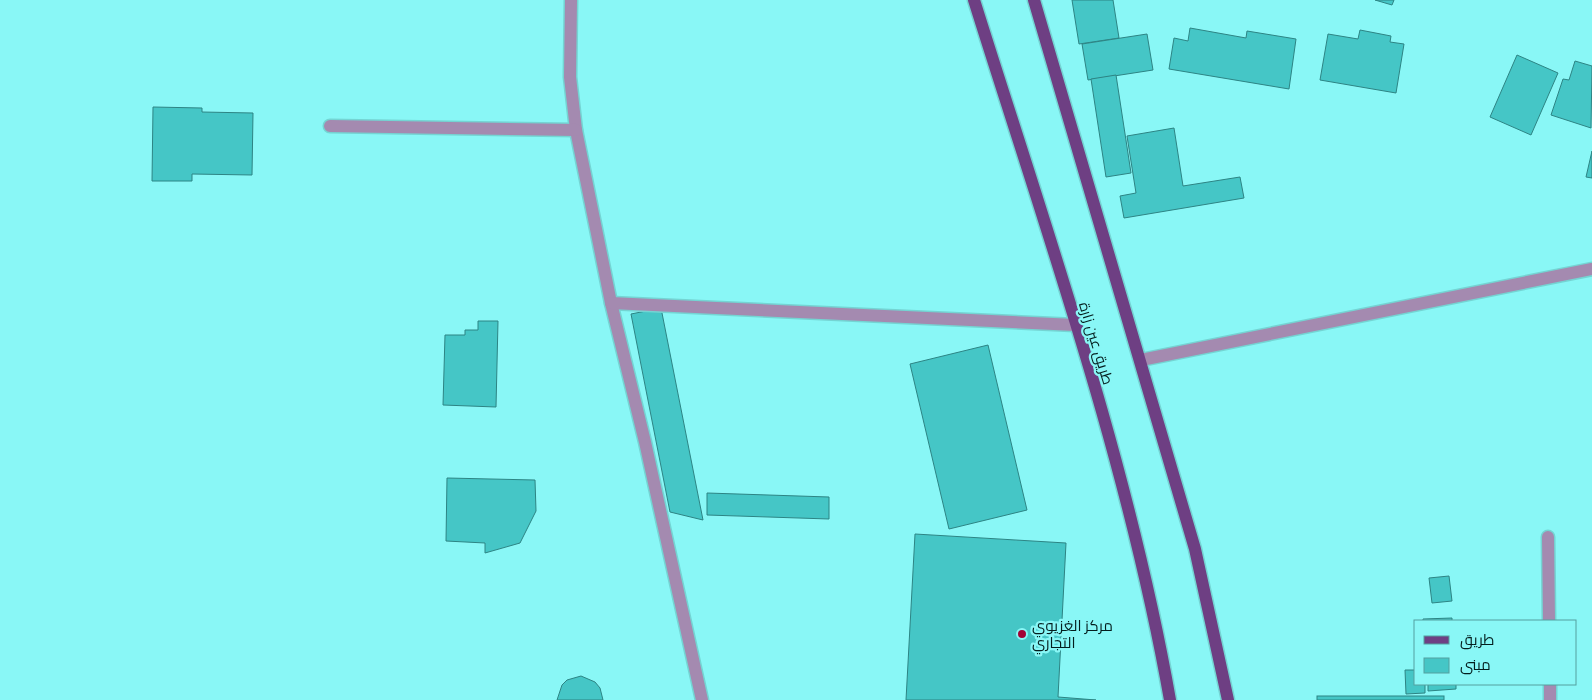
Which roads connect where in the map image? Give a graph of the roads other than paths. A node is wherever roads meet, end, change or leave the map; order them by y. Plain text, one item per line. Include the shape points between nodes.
1 (571, 0) edge
2 (974, 0) edge
3 (1034, 0) edge
4 (330, 126) dead end
5 (576, 130) junction
6 (1592, 268) edge
7 (611, 303) junction
8 (1075, 325) junction
9 (1141, 360) junction
10 (1548, 538) dead end
11 (1549, 620) edge
12 (1550, 685) edge
13 (702, 700) edge
14 (1170, 700) edge
15 (1228, 700) edge
16 (1550, 700) edge

1 - 5 street via 570,77
2 - 8 main road, طريق عين زارة
3 - 9 main road
4 - 5 street
5 - 7 street
6 - 9 street
7 - 8 street
7 - 13 street
8 - 14 main road, طريق عين زارة via 1142,565
9 - 15 main road via 1195,549
10 - 11 street
12 - 16 street

